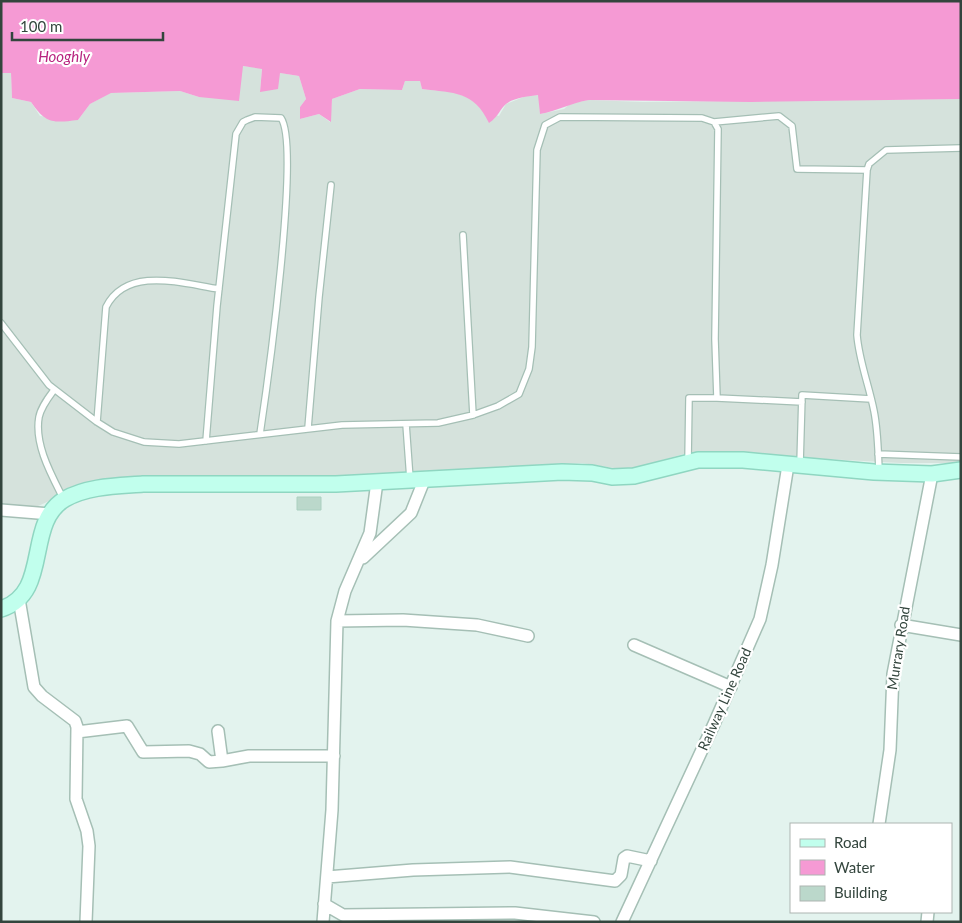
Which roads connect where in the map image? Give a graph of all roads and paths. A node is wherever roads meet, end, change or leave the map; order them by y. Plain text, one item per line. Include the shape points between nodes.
1 (714, 122) junction
2 (961, 148) edge
3 (867, 170) junction
4 (332, 185) dead end
5 (463, 235) dead end
6 (219, 289) junction
7 (1, 323) edge
8 (54, 390) junction
9 (717, 398) junction
10 (871, 399) junction
11 (802, 402) junction
12 (473, 415) junction
13 (96, 422) junction
14 (406, 424) junction
15 (308, 428) junction
16 (260, 434) junction
17 (206, 441) junction
18 (878, 454) junction
19 (961, 457) edge
20 (688, 461) junction
21 (794, 465) junction
22 (961, 470) edge
23 (879, 472) junction
24 (932, 474) junction
25 (417, 479) junction
26 (377, 482) junction
27 (64, 500) junction
28 (1, 510) edge
29 (50, 514) junction
30 (357, 563) junction
31 (19, 599) junction
32 (1, 609) edge
33 (337, 622) junction
34 (901, 625) junction
35 (961, 635) edge
36 (528, 636) dead end
37 (634, 645) dead end
38 (731, 687) junction
39 (218, 731) dead end
40 (77, 732) junction
41 (334, 756) junction
42 (222, 761) junction
43 (879, 823) edge
44 (651, 861) junction
45 (327, 877) junction
46 (324, 904) junction
47 (86, 922) edge
48 (323, 922) edge
49 (594, 922) edge
50 (622, 922) edge

1 - 3 lane via 779,116 792,126 797,169
1 - 9 lane via 718,129 714,339
1 - 12 lane via 702,118 560,117 544,125 537,150 530,369 519,394
2 - 3 lane via 886,150 869,164
3 - 10 lane via 857,334 859,360
4 - 15 lane via 318,297
5 - 12 lane
6 - 13 lane via 157,280 128,285 111,298 106,307
6 - 16 lane via 236,134 247,120 276,116 281,118 286,128 287,177 279,284
6 - 17 lane
7 - 8 lane
8 - 13 lane
8 - 27 lane via 39,416 40,437 45,460
9 - 11 lane
9 - 20 lane via 689,398
10 - 11 lane via 802,395
10 - 18 lane
11 - 21 lane
12 - 14 lane via 438,423
13 - 17 lane via 113,432 144,442 179,444
14 - 15 lane
14 - 25 lane
15 - 16 lane
16 - 17 lane
18 - 19 lane
18 - 23 lane
20 - 21 street via 743,460
20 - 25 street via 634,476 562,472
21 - 23 street
21 - 38 street, Railway Line Road via 762,611
22 - 24 street
23 - 24 street
24 - 34 street, Murrary Road
25 - 26 street
25 - 30 street via 411,513
26 - 27 street via 143,484 86,491
26 - 30 street via 373,524
27 - 29 street
28 - 29 street
29 - 31 street via 45,522 32,579
30 - 33 street
31 - 32 street
31 - 40 street via 34,686 75,721
33 - 36 street via 412,620 477,626
33 - 41 street
34 - 35 street
34 - 43 street, Murrary Road via 893,674 890,750
37 - 38 street
38 - 44 street, Railway Line Road
39 - 42 street
40 - 42 street via 127,726 143,752 189,751 200,754 209,762
40 - 47 street via 76,799 89,846
41 - 42 street via 249,756
41 - 45 street
44 - 45 street via 627,856 615,881 510,866
44 - 50 street, Railway Line Road
45 - 46 street
46 - 48 street
46 - 49 street via 343,915 515,913

